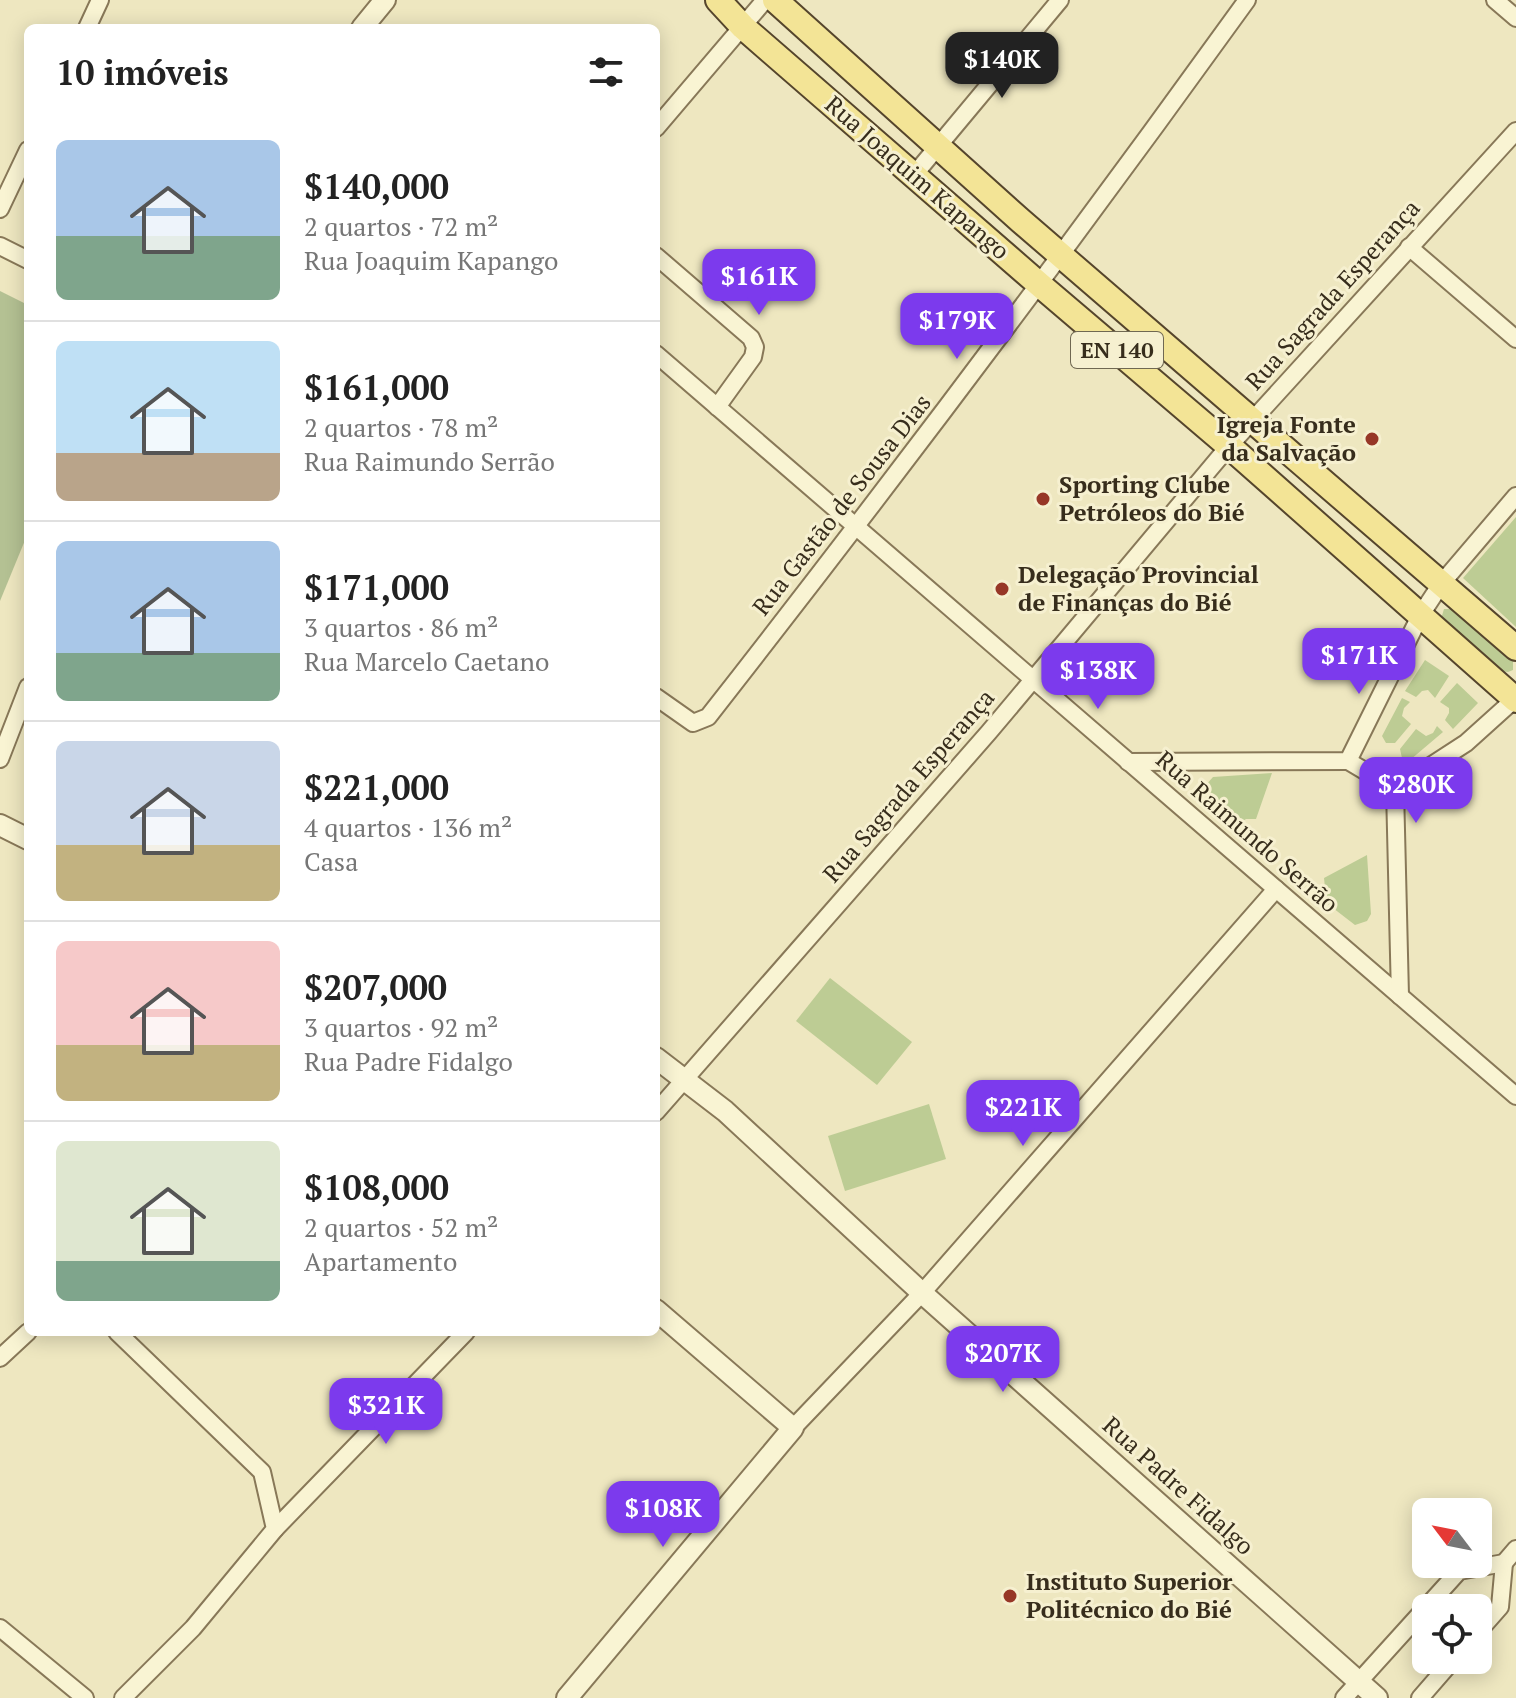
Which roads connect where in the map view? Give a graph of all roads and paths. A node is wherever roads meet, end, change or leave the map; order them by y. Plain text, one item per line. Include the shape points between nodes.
1 (100, 0) edge
2 (385, 0) edge
3 (718, 0) edge
4 (765, 0) edge
5 (775, 0) edge
6 (1060, 0) edge
7 (1247, 0) edge
8 (1495, 0) edge
9 (1516, 18) edge
10 (89, 24) edge
11 (365, 24) edge
12 (743, 27) junction
13 (660, 123) edge
14 (1516, 131) edge
15 (937, 146) junction
16 (24, 158) edge
17 (914, 175) junction
18 (0, 209) edge
19 (0, 246) edge
20 (1409, 247) junction
21 (1062, 255) junction
22 (24, 258) edge
23 (660, 259) edge
24 (1040, 285) junction
25 (1139, 322) junction
26 (1516, 339) edge
27 (1114, 348) junction
28 (1173, 353) junction
29 (660, 357) edge
30 (1149, 378) junction
31 (717, 407) junction
32 (1253, 420) junction
33 (1229, 446) junction
34 (1516, 496) edge
35 (858, 526) junction
36 (1441, 584) junction
37 (1420, 616) junction
38 (1516, 648) edge
39 (1031, 680) junction
40 (24, 697) edge
41 (1516, 699) edge
42 (660, 700) edge
43 (0, 759) edge
44 (1348, 761) junction
45 (1128, 762) junction
46 (1395, 789) junction
47 (0, 825) edge
48 (24, 837) edge
49 (1276, 889) junction
50 (1400, 996) junction
51 (660, 1061) edge
52 (683, 1080) junction
53 (1516, 1096) edge
54 (660, 1107) edge
55 (922, 1293) junction
56 (660, 1313) edge
57 (24, 1336) edge
58 (121, 1336) edge
59 (462, 1336) edge
60 (0, 1358) edge
61 (793, 1428) junction
62 (275, 1529) junction
63 (1516, 1549) edge
64 (1504, 1563) junction
65 (1492, 1616) edge
66 (0, 1628) edge
67 (1441, 1674) edge
68 (1358, 1681) junction
69 (85, 1698) edge
70 (123, 1698) edge
71 (567, 1698) edge
72 (1344, 1698) edge
73 (1377, 1698) edge
74 (1420, 1698) edge

1 - 10 street
2 - 11 street
3 - 12 main road, Rua Joaquim Kapango / EN 140
4 - 12 street
5 - 15 main road, Rua Joaquim Kapango / EN 140
6 - 15 street
7 - 21 street, Rua Gastão de Sousa Dias
8 - 9 street
12 - 13 street
12 - 17 main road, Rua Joaquim Kapango / EN 140
14 - 20 street, Rua Sagrada Esperança
15 - 17 street
15 - 21 main road, Rua Joaquim Kapango / EN 140
16 - 18 street
17 - 24 main road, Rua Joaquim Kapango / EN 140
19 - 22 street
20 - 26 street
20 - 32 street, Rua Sagrada Esperança
21 - 24 street, Rua Gastão de Sousa Dias
21 - 25 main road, Rua Joaquim Kapango / EN 140
23 - 31 street via 737,324 755,347
24 - 27 main road, Rua Joaquim Kapango / EN 140
24 - 35 street, Rua Gastão de Sousa Dias
25 - 27 main road
25 - 28 main road, Rua Joaquim Kapango / EN 140
27 - 30 main road, Rua Joaquim Kapango / EN 140
28 - 30 main road
28 - 32 main road, Rua Joaquim Kapango / EN 140
29 - 31 street, Rua Raimundo Serrão
30 - 33 main road, Rua Joaquim Kapango / EN 140
31 - 35 street, Rua Raimundo Serrão
32 - 33 street, Rua Sagrada Esperança
32 - 36 main road, Rua Joaquim Kapango / EN 140
33 - 37 main road, Rua Joaquim Kapango / EN 140
33 - 39 street, Rua Sagrada Esperança
34 - 36 street
35 - 39 street, Rua Raimundo Serrão
35 - 42 street, Rua Gastão de Sousa Dias via 708,717 693,723
36 - 37 street
36 - 38 main road, Rua Joaquim Kapango / EN 140
37 - 41 main road, Rua Joaquim Kapango / EN 140
37 - 44 street
39 - 45 street, Rua Raimundo Serrão
39 - 52 street, Rua Sagrada Esperança
40 - 43 street
41 - 46 street via 1466,743
44 - 45 street
44 - 46 street
45 - 49 street, Rua Raimundo Serrão
46 - 50 street
47 - 48 street
49 - 50 street, Rua Raimundo Serrão
49 - 55 street
50 - 53 street, Rua Raimundo Serrão
51 - 52 street, Rua Padre Fidalgo
52 - 54 street, Rua Sagrada Esperança
52 - 55 street, Rua Padre Fidalgo via 725,1111
55 - 61 street
55 - 68 street, Rua Padre Fidalgo
56 - 61 street
57 - 60 street
58 - 62 street via 262,1472
59 - 62 street
61 - 71 street
62 - 70 street via 193,1628
63 - 64 street
64 - 65 street via 1500,1607
64 - 68 street via 1459,1571
66 - 69 street
67 - 74 street
68 - 72 street
68 - 73 street, Rua Padre Fidalgo

